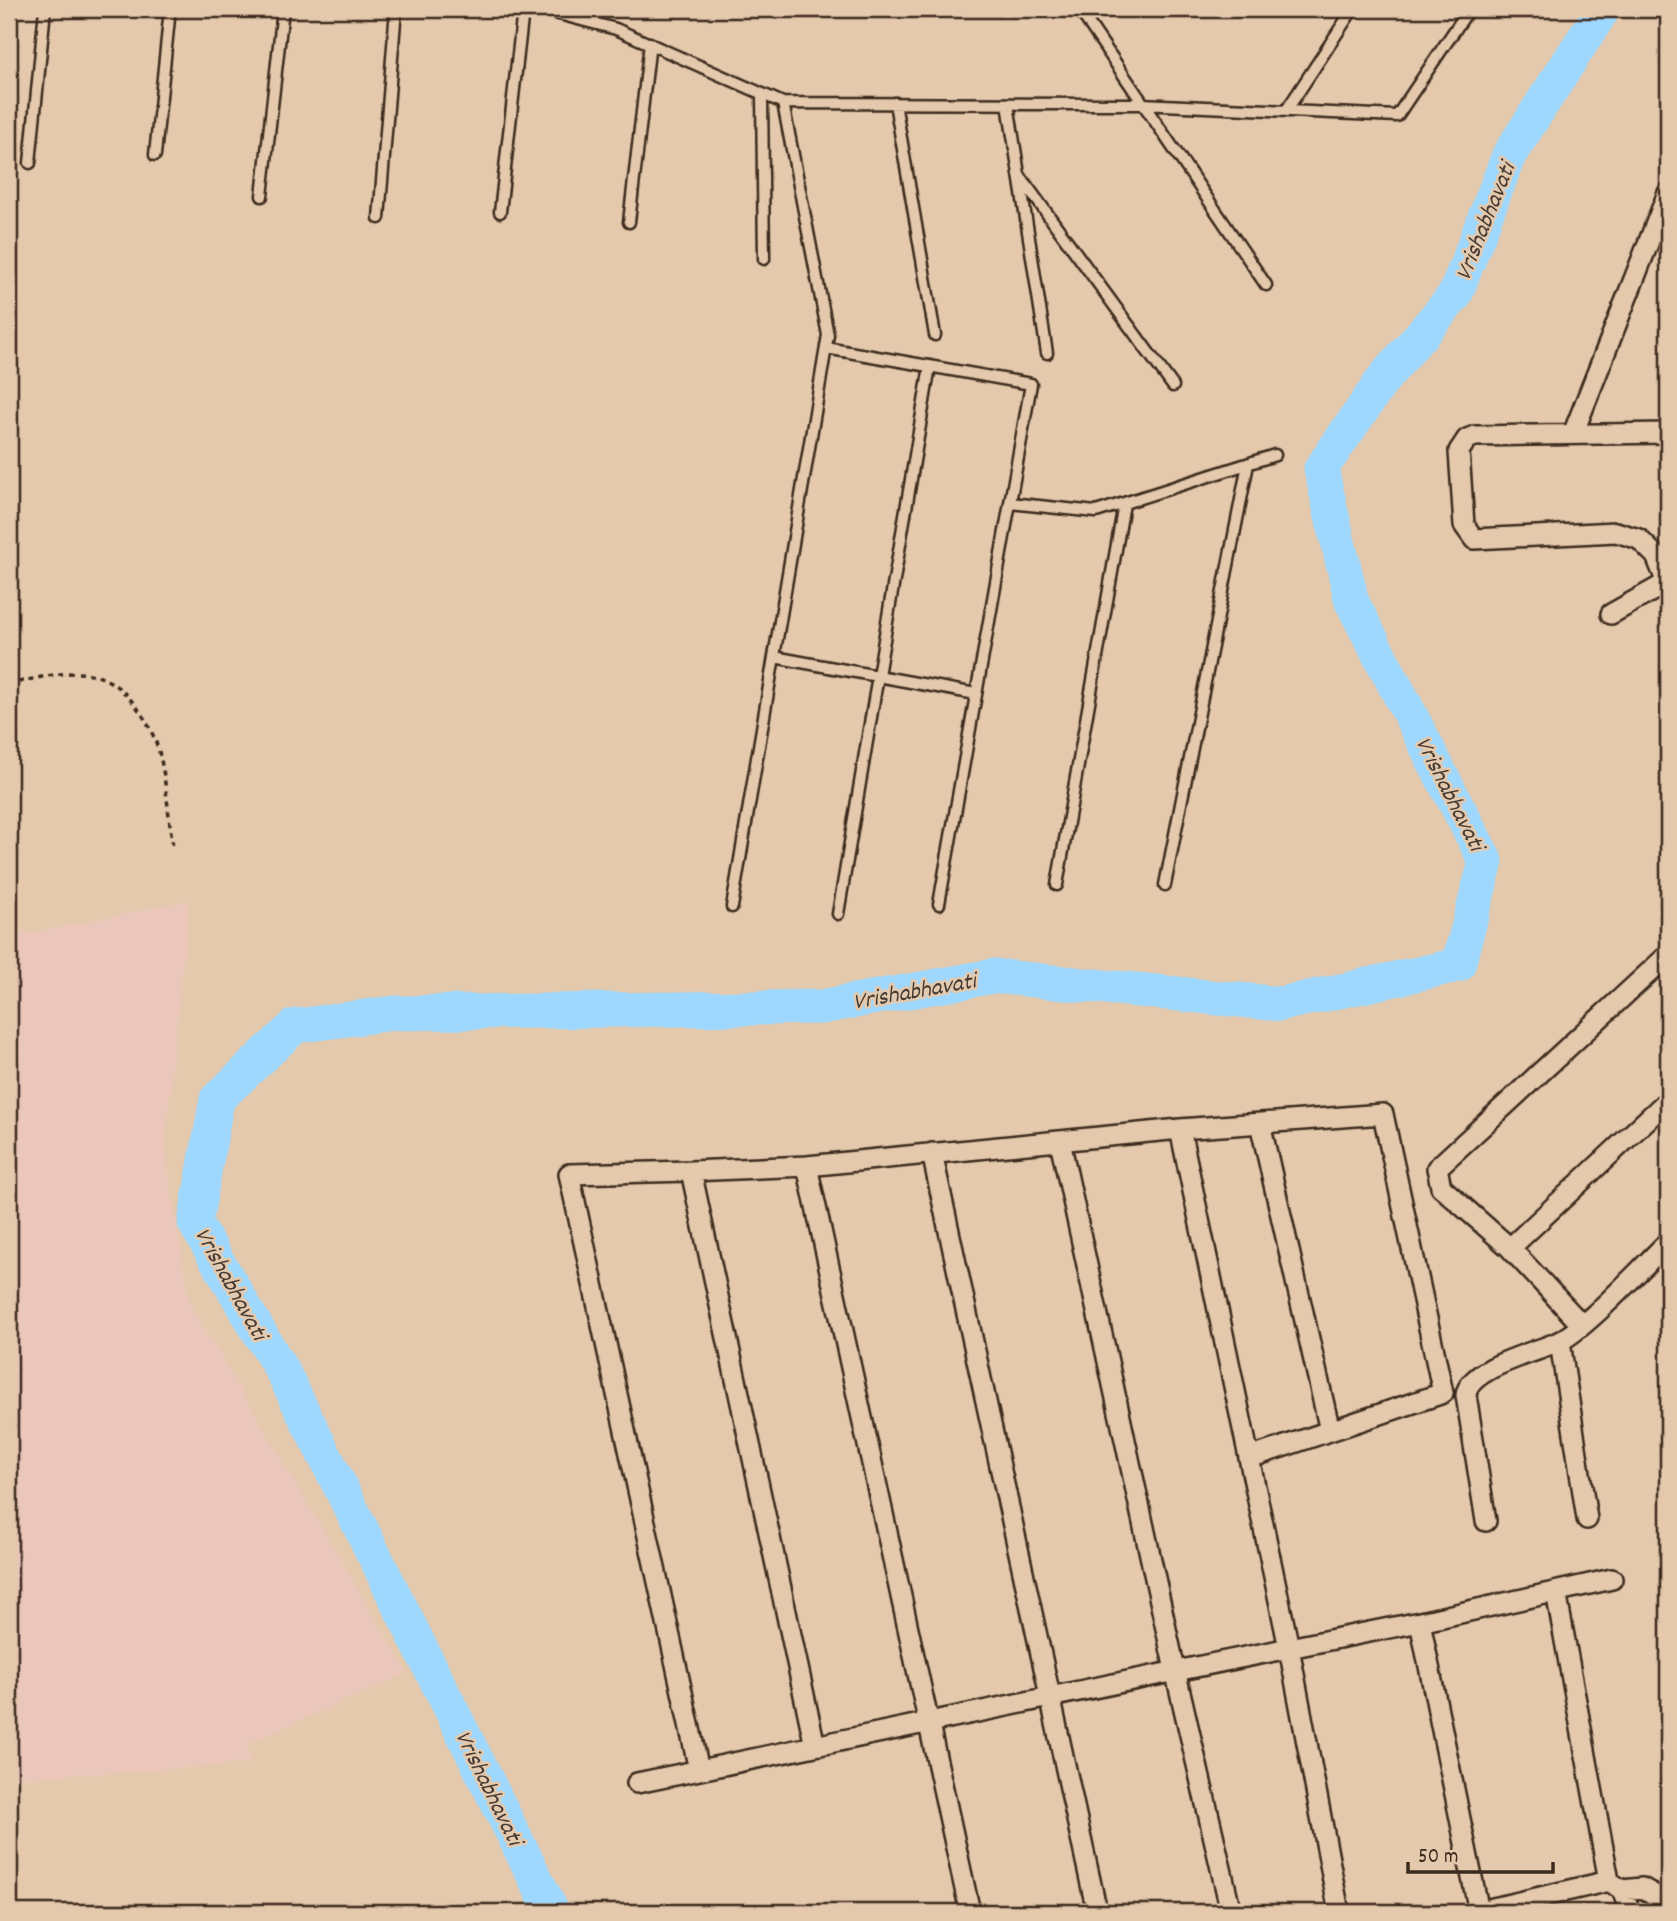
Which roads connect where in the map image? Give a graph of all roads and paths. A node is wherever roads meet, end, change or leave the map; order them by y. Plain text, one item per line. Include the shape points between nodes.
1 (44, 9) edge
2 (170, 9) edge
3 (283, 9) edge
4 (397, 9) edge
5 (510, 9) edge
6 (1079, 9) edge
7 (1353, 9) edge
8 (1469, 9) edge
9 (523, 10) edge
10 (650, 43) junction
11 (762, 96) junction
12 (783, 103) junction
13 (895, 103) junction
14 (1008, 104) junction
15 (1142, 104) junction
16 (1286, 111) junction
17 (155, 155) dead end
18 (30, 163) dead end
19 (1019, 175) junction
20 (1668, 193) edge
21 (262, 196) dead end
22 (500, 212) dead end
23 (379, 218) dead end
24 (629, 222) dead end
25 (764, 259) dead end
26 (1266, 285) dead end
27 (935, 335) dead end
28 (826, 348) junction
29 (1047, 353) dead end
30 (930, 366) junction
31 (1174, 386) dead end
32 (1668, 433) edge
33 (1573, 434) junction
34 (1275, 455) dead end
35 (1248, 464) junction
36 (1010, 503) junction
37 (1124, 504) junction
38 (1667, 583) edge
39 (1611, 614) dead end
40 (774, 657) junction
41 (878, 677) junction
42 (9, 684) edge
43 (976, 694) junction
44 (173, 847) dead end
45 (1165, 885) dead end
46 (1057, 886) dead end
47 (939, 904) dead end
48 (732, 907) dead end
49 (838, 914) dead end
50 (1666, 962) edge
51 (1668, 1100) edge
52 (1260, 1123) junction
53 (1180, 1129) junction
54 (1060, 1141) junction
55 (932, 1153) junction
56 (807, 1166) junction
57 (691, 1171) junction
58 (1668, 1242) edge
59 (1510, 1248) junction
60 (1581, 1324) junction
61 (1560, 1342) junction
62 (1330, 1431) junction
63 (1249, 1458) junction
64 (1587, 1519) dead end
65 (1486, 1521) dead end
66 (1612, 1579) dead end
67 (1556, 1592) junction
68 (1420, 1622) junction
69 (1289, 1648) junction
70 (1175, 1670) junction
71 (1050, 1699) junction
72 (929, 1722) junction
73 (815, 1746) junction
74 (699, 1770) junction
75 (637, 1783) dead end
76 (1615, 1885) junction
77 (1668, 1902) edge
78 (970, 1912) edge
79 (1097, 1912) edge
80 (1231, 1912) edge
81 (1339, 1912) edge
82 (1478, 1912) edge
83 (1630, 1912) edge

1 - 18 lane
2 - 17 lane
3 - 21 lane
4 - 23 lane
5 - 9 lane
6 - 15 lane
7 - 16 lane
8 - 16 lane via 1397,116
9 - 10 lane via 564,15
9 - 22 lane
10 - 11 lane
10 - 24 lane
11 - 12 lane
11 - 25 lane
12 - 13 lane
12 - 28 lane via 828,335
13 - 14 lane
13 - 27 lane
14 - 15 lane
14 - 19 lane
15 - 16 lane
15 - 26 lane
19 - 29 lane
19 - 31 lane
20 - 33 street
28 - 30 lane
28 - 40 lane
30 - 36 lane via 1031,384
30 - 41 lane
32 - 33 street
33 - 38 street via 1467,439 1459,451 1468,533 1481,541 1616,532 1639,539 1656,556
34 - 35 lane
35 - 37 lane
35 - 45 lane
36 - 37 lane via 1096,512
36 - 43 lane
37 - 46 lane
38 - 39 street
40 - 41 lane
40 - 48 lane
41 - 43 lane
41 - 49 lane
42 - 44 path via 67,673 92,674 116,683 156,741
43 - 47 lane
50 - 59 street via 1438,1164 1441,1187
51 - 59 street
52 - 53 street
52 - 62 street
52 - 62 street via 1383,1114 1443,1393
53 - 54 street
53 - 63 street
54 - 55 street
54 - 70 street
55 - 56 street
55 - 71 street
56 - 57 street
56 - 72 street
57 - 73 street
57 - 74 street via 569,1174
58 - 60 street
59 - 60 street
60 - 61 street
61 - 64 street
61 - 65 street via 1484,1372 1466,1389
62 - 63 street
63 - 69 street
66 - 67 street
67 - 68 street
67 - 76 street
68 - 69 street
68 - 82 street
69 - 70 street
69 - 81 street
70 - 71 street
70 - 80 street
71 - 72 street
71 - 79 street
72 - 73 street
72 - 78 street
73 - 74 street
74 - 75 street
76 - 77 street via 1642,1888
76 - 82 street
76 - 83 street

